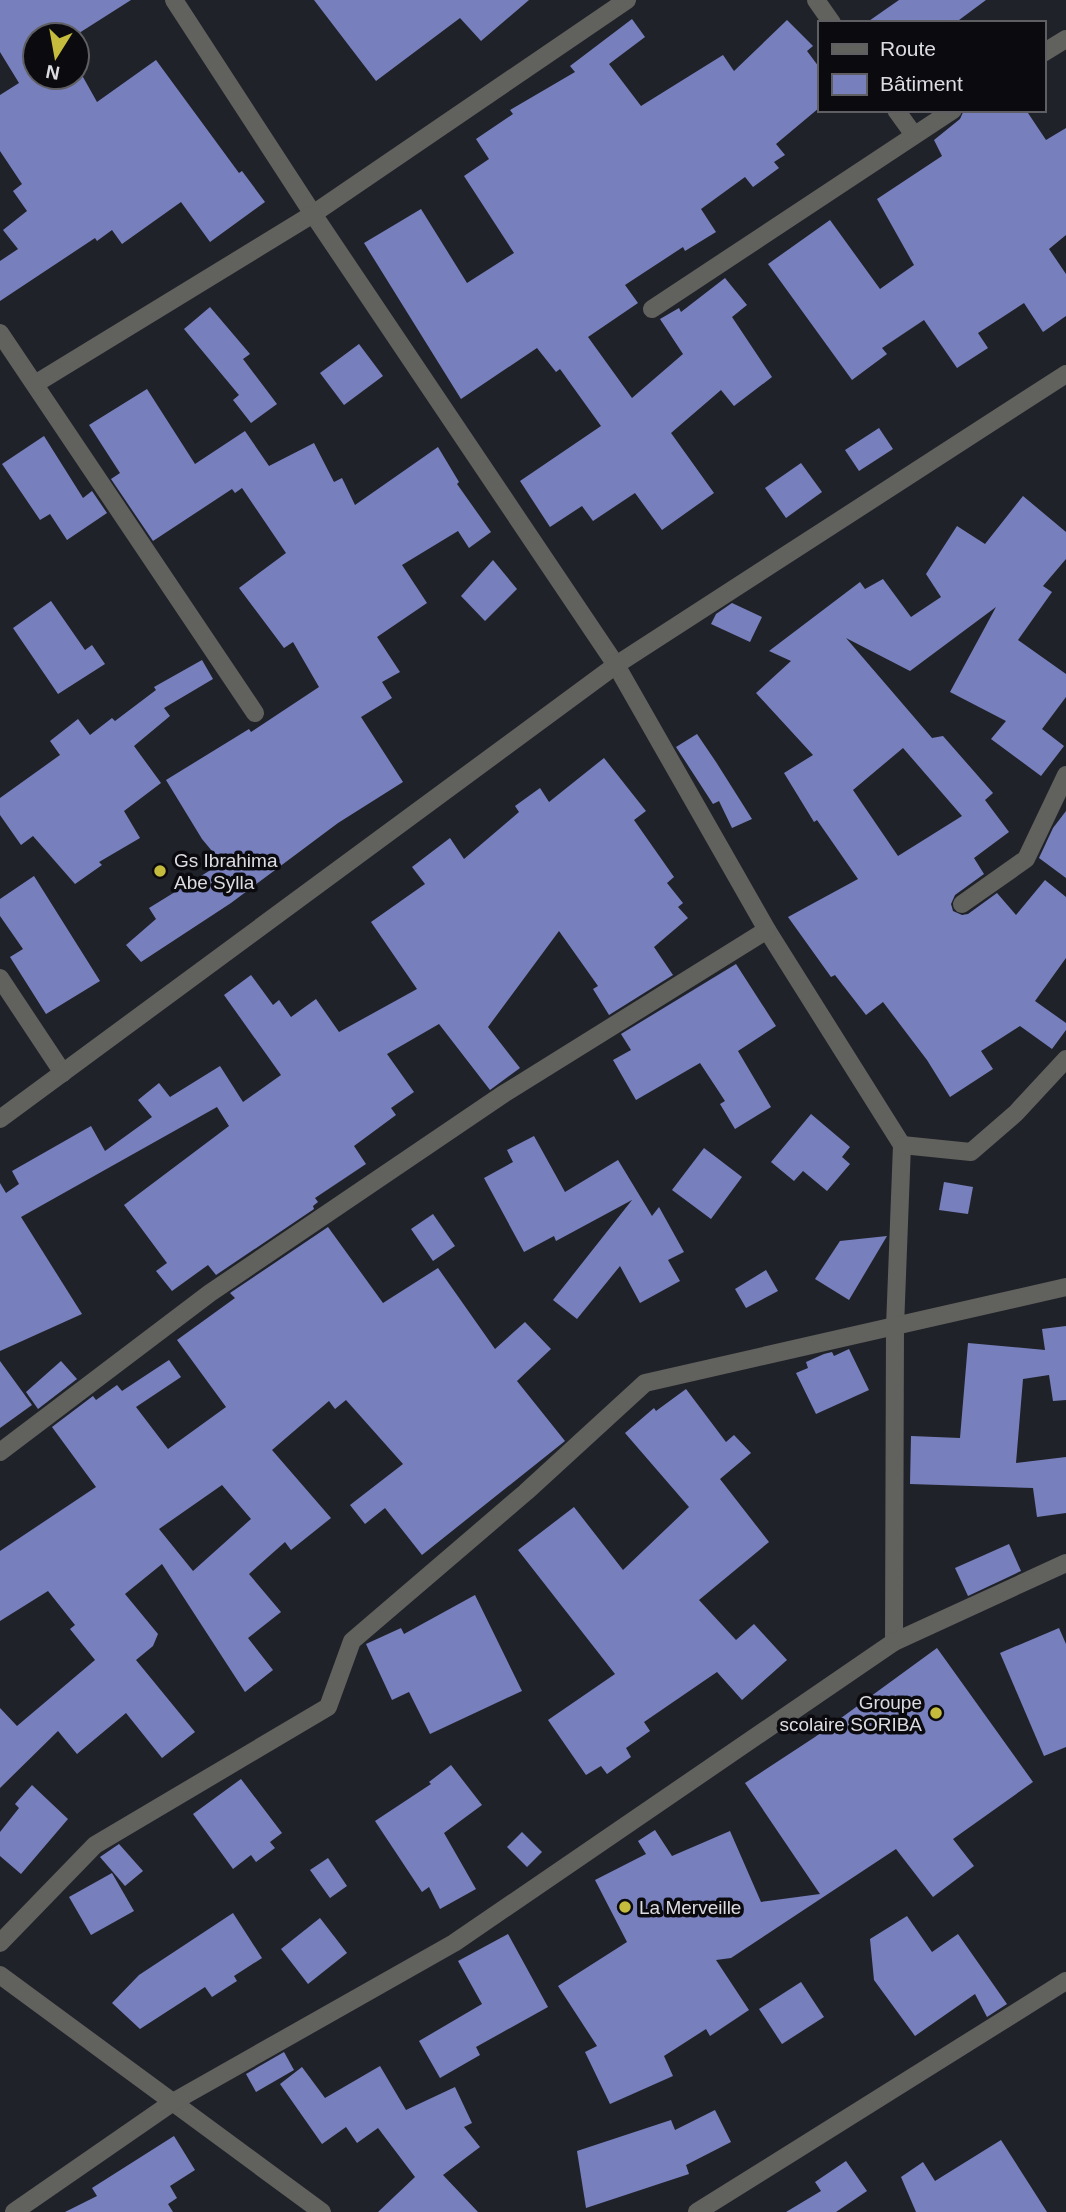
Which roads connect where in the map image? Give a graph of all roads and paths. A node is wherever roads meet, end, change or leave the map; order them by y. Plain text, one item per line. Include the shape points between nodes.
1 (174, 0) edge
2 (627, 0) edge
3 (816, 0) edge
4 (831, 21) edge
5 (1066, 39) edge
6 (1045, 52) edge
7 (897, 112) edge
8 (950, 112) edge
9 (914, 135) junction
10 (313, 214) junction
11 (652, 309) dead end
12 (0, 333) edge
13 (1066, 374) edge
14 (35, 384) junction
15 (616, 664) junction
16 (256, 713) dead end
17 (1066, 775) edge
18 (962, 904) dead end
19 (767, 930) junction
20 (0, 978) edge
21 (1066, 1059) edge
22 (63, 1073) junction
23 (0, 1119) edge
24 (902, 1145) junction
25 (1066, 1287) edge
26 (895, 1327) junction
27 (0, 1452) edge
28 (1066, 1563) edge
29 (894, 1642) junction
30 (0, 1943) edge
31 (0, 1975) edge
32 (1066, 1981) edge
33 (173, 2102) junction
34 (14, 2212) edge
35 (322, 2212) edge
36 (697, 2212) edge

1 - 10 street
2 - 10 street
3 - 4 street
5 - 6 street
7 - 9 street
8 - 9 street
9 - 11 street
10 - 14 street
10 - 15 street
12 - 14 street
13 - 15 street
14 - 16 street
15 - 19 street
15 - 22 street
17 - 18 street via 1026,859
19 - 24 street
19 - 27 street via 502,1096 210,1293
20 - 22 street
21 - 24 street via 1016,1113 971,1152
22 - 23 street
24 - 26 street
25 - 26 street
26 - 29 street
26 - 30 street via 645,1383 352,1641 328,1707 94,1845
28 - 29 street
29 - 33 street via 454,1943
31 - 33 street
32 - 36 street
33 - 34 street
33 - 35 street

